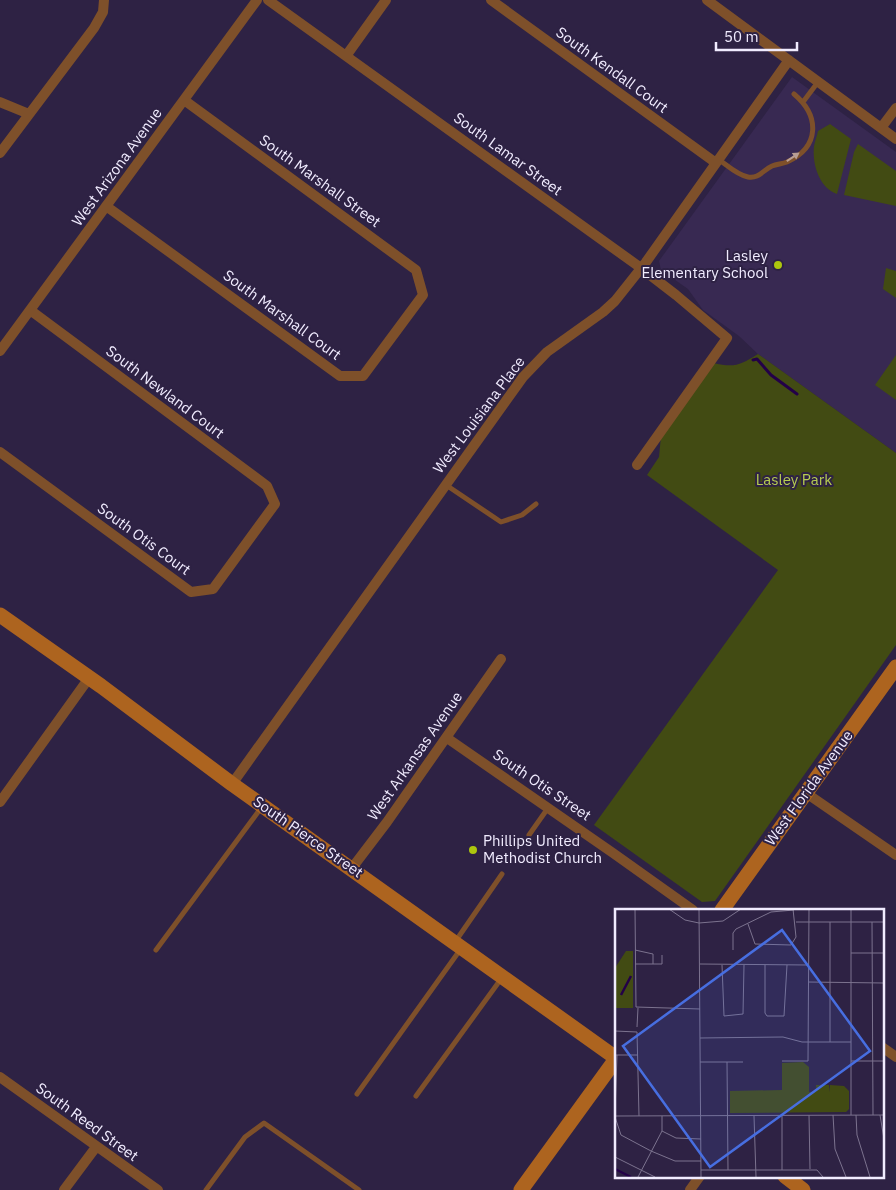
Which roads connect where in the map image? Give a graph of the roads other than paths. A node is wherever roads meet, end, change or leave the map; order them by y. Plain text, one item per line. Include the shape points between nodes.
1 (104, 0) edge
2 (257, 0) edge
3 (268, 0) edge
4 (386, 0) edge
5 (491, 0) edge
6 (707, 0) edge
7 (346, 56) junction
8 (789, 60) junction
9 (818, 82) junction
10 (794, 94) dead end
11 (184, 100) junction
12 (0, 102) edge
13 (803, 102) junction
14 (896, 108) edge
15 (29, 114) junction
16 (881, 128) junction
17 (896, 139) edge
18 (0, 153) edge
19 (717, 161) junction
20 (106, 206) junction
21 (641, 268) junction
22 (423, 295) joint
23 (30, 310) junction
24 (0, 351) edge
25 (0, 452) edge
26 (637, 465) dead end
27 (446, 485) junction
28 (274, 504) joint
29 (536, 504) dead end
30 (0, 615) edge
31 (501, 660) dead end
32 (896, 667) edge
33 (89, 678) junction
34 (446, 738) junction
35 (232, 784) junction
36 (806, 793) junction
37 (0, 802) edge
38 (263, 806) junction
39 (548, 808) junction
40 (529, 835) dead end
41 (896, 855) edge
42 (352, 868) junction
43 (502, 874) dead end
44 (692, 909) edge
45 (723, 909) edge
46 (458, 945) junction
47 (156, 950) dead end
48 (503, 977) junction
49 (884, 1048) edge
50 (896, 1057) edge
51 (615, 1058) edge
52 (615, 1060) edge
53 (0, 1077) edge
54 (357, 1094) dead end
55 (416, 1096) dead end
56 (96, 1147) junction
57 (699, 1178) edge
58 (788, 1178) edge
59 (64, 1190) edge
60 (158, 1190) edge
61 (206, 1190) edge
62 (359, 1190) edge
63 (521, 1190) edge
64 (690, 1190) edge
65 (803, 1190) edge

1 - 15 street via 94,28
2 - 11 street, West Arizona Avenue
3 - 7 street, South Lamar Street
4 - 7 street
5 - 19 street, South Kendall Court
6 - 8 street
7 - 21 street, South Lamar Street
8 - 9 street
8 - 19 street, West Louisiana Place
9 - 13 lane
9 - 16 street
10 - 13 lane
11 - 20 street, West Arizona Avenue
11 - 22 street, South Marshall Street via 416,270
12 - 15 street
19 -> 13 lane via 750,178 786,162 806,148 811,137 811,114
14 - 16 street
15 - 18 street
16 - 17 street
19 - 21 street, West Louisiana Place
20 - 22 street, South Marshall Court via 340,376 363,376
20 - 23 street, West Arizona Avenue
21 - 26 street, South Lamar Street via 727,338
21 - 27 street, West Louisiana Place via 615,301 547,352 523,377
23 - 24 street, West Arizona Avenue
23 - 28 street, South Newland Court via 267,486
25 - 28 street, South Otis Court via 191,592 213,589
27 - 29 lane via 501,522 522,515
27 - 35 street, West Louisiana Place
30 - 33 street, South Pierce Street
31 - 34 street, West Arkansas Avenue
32 - 36 street, West Florida Avenue
33 - 35 street, South Pierce Street
33 - 37 street
34 - 39 street, South Otis Street
34 - 42 street, West Arkansas Avenue
35 - 38 street, South Pierce Street
36 - 41 street
36 - 45 street, West Florida Avenue
38 - 42 street, South Pierce Street
38 - 47 lane
39 - 40 lane
39 - 44 street, South Otis Street
42 - 46 street, South Pierce Street
43 - 46 lane
46 - 48 street, South Pierce Street
46 - 54 lane
48 - 51 street, South Pierce Street
48 - 55 lane
49 - 50 street
52 - 63 street
53 - 56 street, South Reed Street
56 - 59 street
56 - 60 street, South Reed Street
57 - 64 street
58 - 65 street
61 - 62 lane via 245,1137 264,1123

